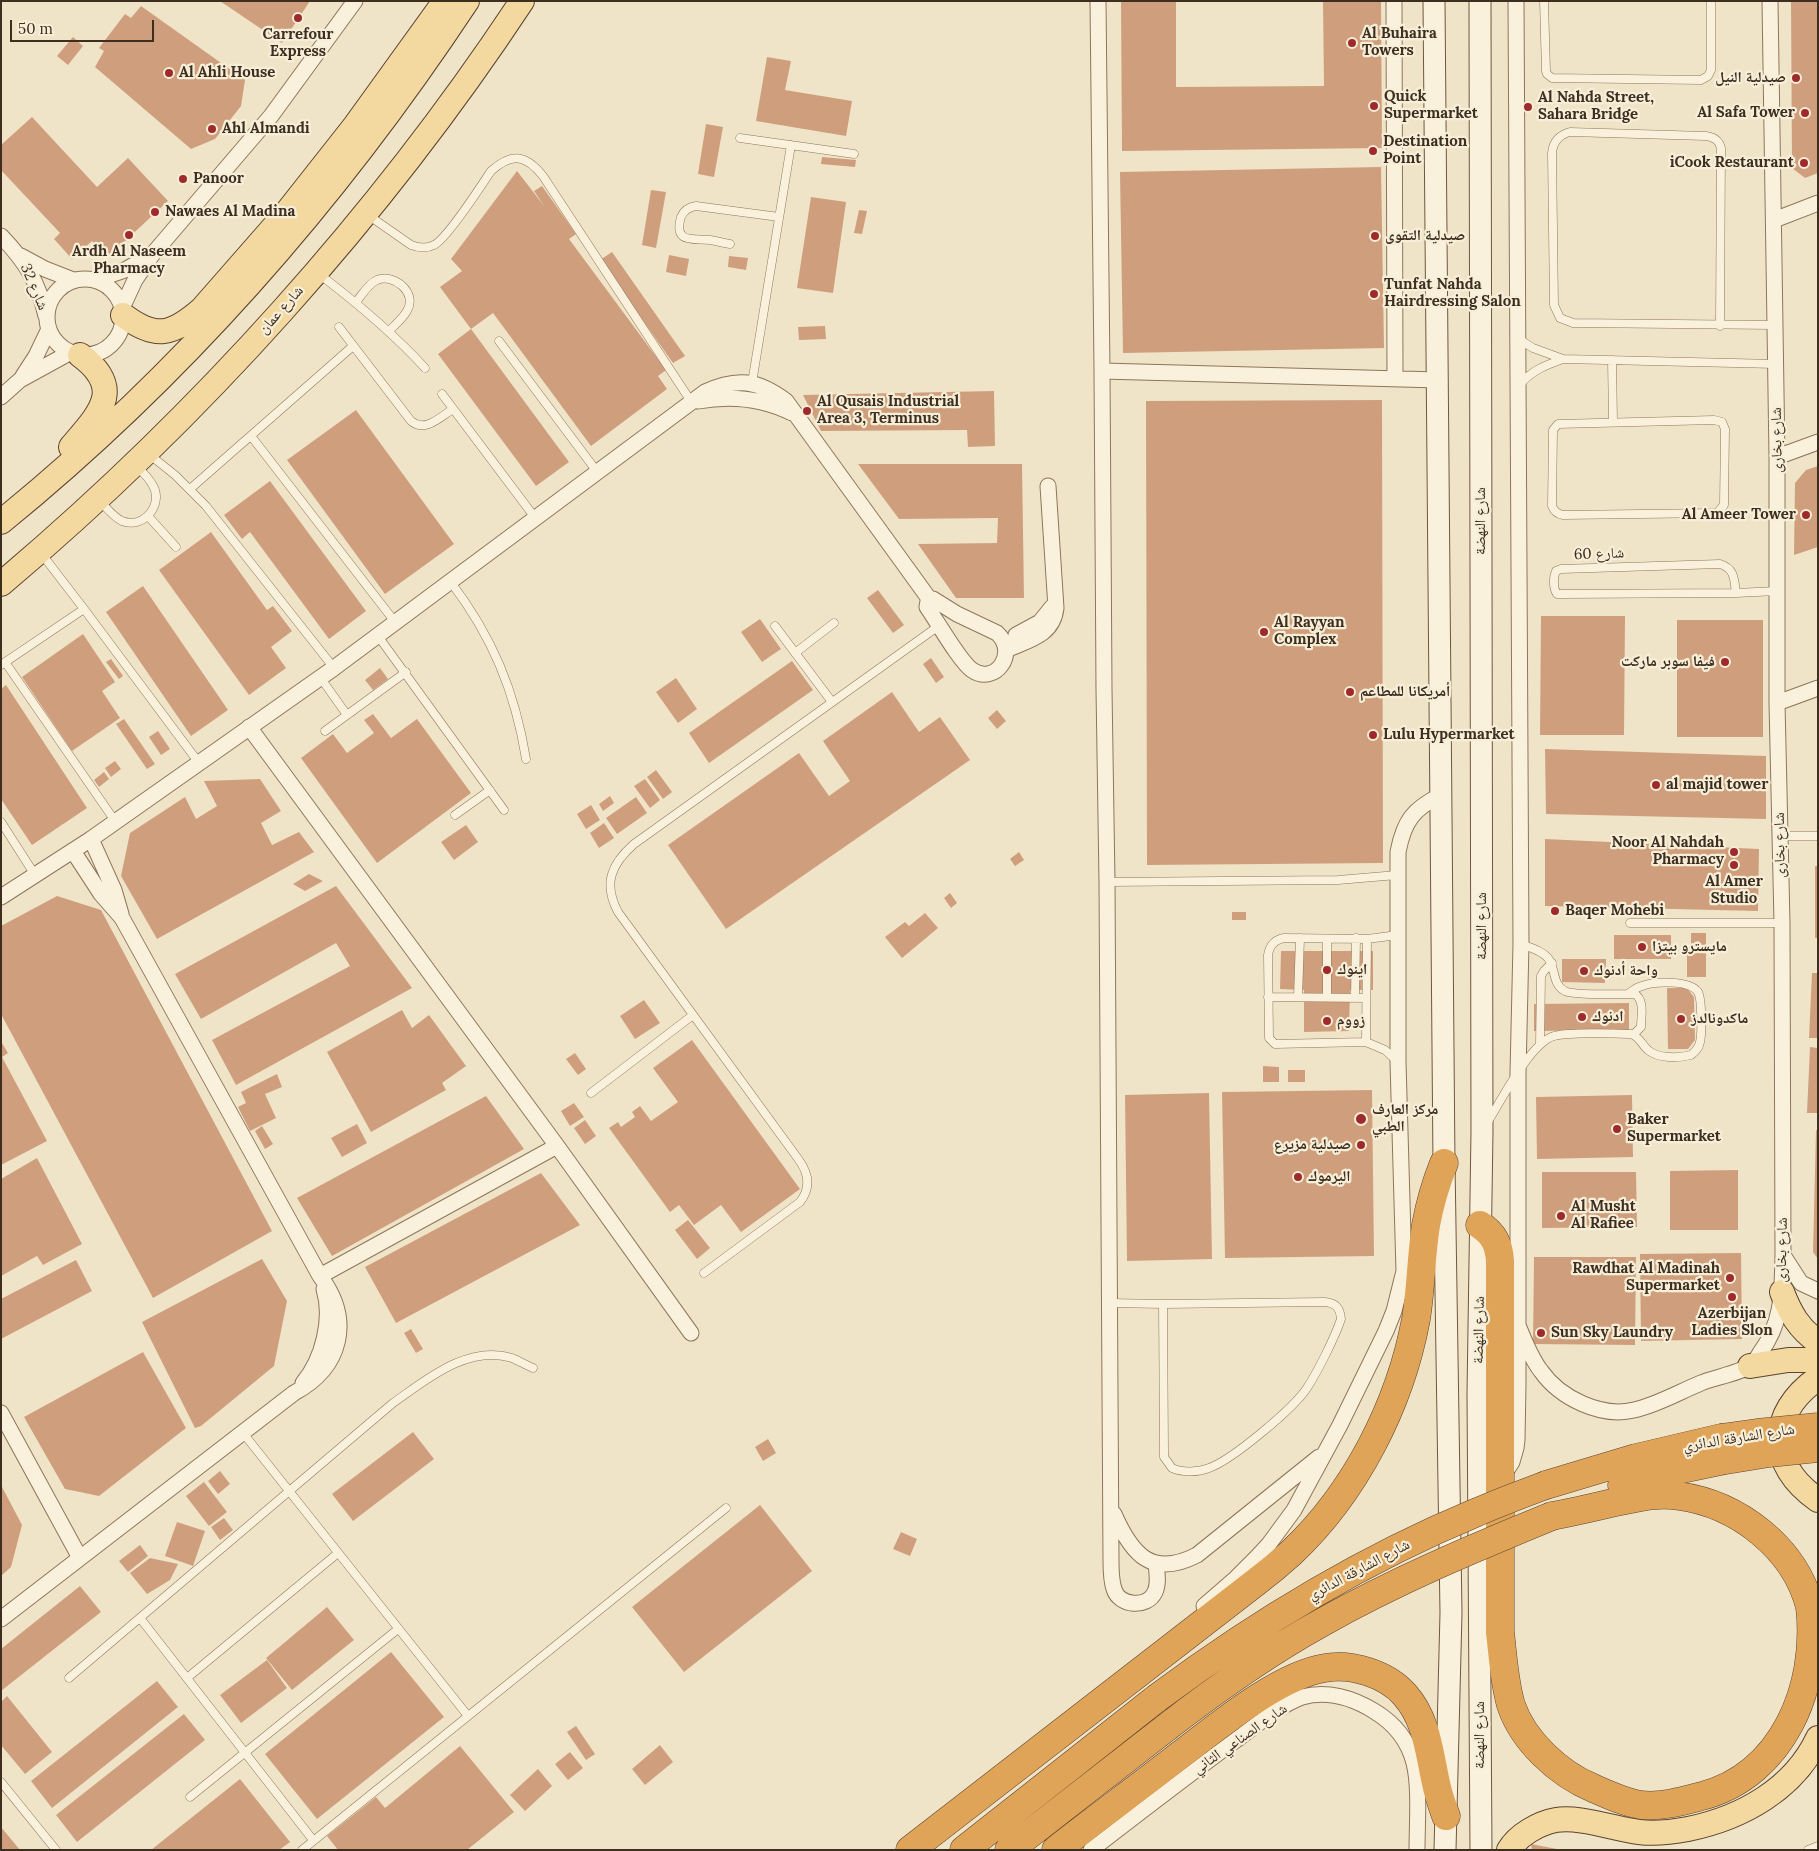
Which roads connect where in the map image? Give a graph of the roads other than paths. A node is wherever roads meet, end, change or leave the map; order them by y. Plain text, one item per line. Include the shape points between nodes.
1 (355, 1) edge
2 (445, 1) edge
3 (466, 1) edge
4 (522, 1) edge
5 (1098, 1) edge
6 (1394, 1) edge
7 (1434, 1) edge
8 (1480, 1) edge
9 (1516, 1) edge
10 (1544, 1) edge
11 (1711, 1) edge
12 (1770, 1) edge
13 (740, 138) dead end
14 (791, 145) junction
15 (854, 154) dead end
16 (1818, 203) edge
17 (364, 213) junction
18 (779, 218) junction
19 (1774, 220) junction
20 (1, 236) edge
21 (730, 244) dead end
22 (20, 255) junction
23 (152, 255) junction
24 (315, 272) junction
25 (73, 280) junction
26 (96, 280) junction
27 (356, 302) junction
28 (122, 311) junction
29 (48, 324) junction
30 (1720, 326) junction
31 (1775, 326) junction
32 (339, 327) dead end
33 (389, 331) junction
34 (1517, 338) junction
35 (499, 341) dead end
36 (353, 346) junction
37 (75, 353) junction
38 (1563, 359) junction
39 (1612, 360) junction
40 (1776, 364) junction
41 (426, 368) dead end
42 (1102, 371) junction
43 (1395, 378) junction
44 (20, 380) junction
45 (1439, 380) junction
46 (752, 383) junction
47 (1518, 387) junction
48 (442, 394) dead end
49 (1, 397) edge
50 (692, 402) junction
51 (453, 409) junction
52 (798, 416) junction
53 (1613, 422) junction
54 (251, 436) junction
55 (1818, 442) edge
56 (140, 457) junction
57 (1777, 457) junction
58 (60, 472) junction
59 (598, 473) junction
60 (1048, 486) dead end
61 (190, 489) junction
62 (98, 498) junction
63 (148, 516) junction
64 (536, 519) junction
65 (1, 522) edge
66 (176, 547) dead end
67 (40, 552) junction
68 (450, 581) junction
69 (1, 584) edge
70 (1777, 591) junction
71 (1736, 593) junction
72 (930, 600) junction
73 (84, 608) junction
74 (395, 622) junction
75 (834, 623) dead end
76 (940, 625) junction
77 (775, 626) dead end
78 (378, 636) junction
79 (1005, 645) junction
80 (795, 653) junction
81 (3, 663) edge
82 (334, 668) junction
83 (406, 672) junction
84 (320, 677) junction
85 (1818, 688) edge
86 (832, 702) junction
87 (1777, 703) junction
88 (347, 715) junction
89 (249, 727) junction
90 (325, 731) dead end
91 (526, 760) dead end
92 (199, 763) junction
93 (490, 790) junction
94 (1442, 795) junction
95 (504, 810) dead end
96 (455, 815) dead end
97 (1, 822) edge
98 (115, 822) junction
99 (1780, 836) junction
100 (1818, 836) edge
101 (91, 839) junction
102 (73, 851) junction
103 (35, 875) junction
104 (1397, 875) junction
105 (1107, 882) junction
106 (1, 897) edge
107 (122, 918) junction
108 (1630, 923) dead end
109 (1782, 924) junction
110 (1398, 935) junction
111 (1300, 938) junction
112 (1327, 938) junction
113 (1356, 938) junction
114 (1367, 939) junction
115 (1521, 944) junction
116 (1552, 964) junction
117 (1628, 994) junction
118 (1268, 997) junction
119 (1298, 997) junction
120 (1326, 998) junction
121 (1355, 998) junction
122 (1366, 998) junction
123 (693, 1015) junction
124 (1631, 1034) junction
125 (1366, 1042) junction
126 (1540, 1044) junction
127 (1398, 1062) junction
128 (1518, 1073) junction
129 (590, 1093) dead end
130 (1482, 1131) junction
131 (557, 1146) junction
132 (1444, 1163) junction
133 (1480, 1225) junction
134 (1783, 1255) junction
135 (704, 1273) dead end
136 (320, 1276) junction
137 (1818, 1291) edge
138 (1782, 1292) junction
139 (1110, 1303) junction
140 (1163, 1304) junction
141 (1518, 1323) junction
142 (691, 1333) dead end
143 (1818, 1342) edge
144 (1818, 1360) edge
145 (1750, 1366) junction
146 (533, 1368) dead end
147 (1818, 1378) edge
148 (1, 1413) edge
149 (1818, 1427) edge
150 (243, 1433) junction
151 (1818, 1448) edge
152 (1720, 1450) junction
153 (1325, 1452) junction
154 (1500, 1480) junction
155 (289, 1492) junction
156 (1818, 1500) edge
157 (726, 1508) dead end
158 (1111, 1508) junction
159 (1552, 1516) junction
160 (338, 1554) junction
161 (80, 1558) junction
162 (1156, 1564) junction
163 (140, 1618) junction
164 (1, 1619) edge
165 (398, 1628) junction
166 (1161, 1655) junction
167 (69, 1678) dead end
168 (187, 1678) junction
169 (468, 1716) junction
170 (1818, 1738) edge
171 (245, 1752) junction
172 (1, 1782) edge
173 (190, 1797) dead end
174 (1446, 1816) junction
175 (313, 1840) junction
176 (1818, 1846) edge
177 (1510, 1849) edge
178 (56, 1850) edge
179 (302, 1850) edge
180 (910, 1850) edge
181 (964, 1850) edge
182 (1010, 1850) edge
183 (1056, 1850) edge
184 (1091, 1850) edge
185 (1417, 1850) edge
186 (1445, 1850) edge
187 (1481, 1850) edge
188 (1808, 1850) edge

1 - 23 street via 271,116
2 - 28 main road via 354,127 287,212 202,309 173,330 159,332 134,323
3 - 58 main road via 386,117 339,179 279,249 189,351 111,428
4 - 17 main road, شارع عمان via 418,147
5 - 42 street
6 - 43 street
7 - 45 main road, شارع النهضة
8 - 130 main road, شارع النهضة
9 - 34 street
10 - 11 lane via 1546,71 1552,78 1701,80 1711,70
12 - 19 street, شارع بخارى
13 - 14 lane
14 - 15 lane
14 - 18 lane
16 - 19 street
17 - 24 main road, شارع عمان
17 - 50 lane via 411,245 426,247 440,241 501,162 523,158 534,164
18 - 21 lane via 696,206 683,213 679,231 684,238
18 - 46 lane
19 - 31 street, شارع بخارى
20 - 22 street, شارع 32
22 - 25 street, شارع 32
22 - 29 street, شارع 32 via 39,292
23 - 26 street via 125,270
23 - 28 street via 135,280
24 - 27 lane
24 - 56 main road, شارع عمان via 202,396
25 - 26 street
25 - 29 street via 55,293 50,302
26 - 28 street via 116,296
27 - 33 lane
27 - 33 lane via 377,280 388,278 402,286 408,295 408,311
28 - 37 street via 119,333 112,343 92,354
29 - 37 street via 58,343
29 - 44 street via 36,356
30 - 30 lane via 1573,323 1560,318 1554,305 1552,153 1559,137 1570,132 1706,136 1718,141 1721,148
30 - 31 lane
31 - 40 street, شارع بخارى
32 - 36 lane
33 - 41 lane
34 - 38 lane
34 - 47 street
35 - 59 lane
36 - 51 lane via 415,424 430,424
36 - 54 lane
37 - 44 street
37 - 58 main road via 96,367 104,385 104,395 97,414 62,460
38 - 39 lane
38 - 47 lane via 1540,368
39 - 40 lane
39 - 53 lane
40 - 57 street, شارع بخارى
42 - 43 street
42 - 105 street
43 - 45 street
44 - 49 street
45 - 94 main road, شارع النهضة
46 - 50 street via 720,385
46 - 52 street via 770,389
47 - 115 street
48 - 51 lane
50 - 52 street via 714,398 758,400
50 - 59 street
51 - 64 lane
52 - 72 street
53 - 53 lane via 1562,423 1555,426 1552,506 1556,512 1563,515 1712,514 1721,510 1725,456 1722,422
54 - 61 lane
54 - 74 lane
55 - 57 street
56 - 61 lane via 160,461
56 - 62 main road, شارع عمان
56 - 63 lane via 155,490 156,504
57 - 70 street, شارع بخارى
58 - 65 main road
59 - 64 street
60 - 79 street via 1055,617 1046,630
61 - 82 lane
62 - 63 lane via 121,521 136,522
62 - 67 main road, شارع عمان
63 - 66 lane
64 - 68 street
67 - 69 main road, شارع عمان
67 - 73 lane
68 - 74 street
68 - 91 lane via 468,604 495,653 515,705
70 - 71 lane, شارع 60
70 - 87 street, شارع بخارى
71 - 71 lane, شارع 60 via 1558,594 1554,590 1554,577 1561,569 1720,564 1732,571
72 - 76 street via 927,607
72 - 79 street via 936,600 997,633
73 - 81 lane
73 - 92 lane
74 - 78 street
75 - 80 lane
76 - 79 street via 975,672 988,673 999,668 1003,663
76 - 86 lane
77 - 80 lane
78 - 82 street
78 - 83 lane
80 - 86 lane
81 - 98 lane
82 - 84 street
83 - 88 lane
83 - 93 lane
84 - 88 lane
84 - 89 street
85 - 87 street
86 - 123 lane via 634,844 615,866 611,894 618,912
87 - 99 street, شارع بخارى
88 - 90 lane
89 - 92 street
89 - 131 street
92 - 98 street
93 - 95 lane
93 - 96 lane
94 - 104 street via 1424,803 1406,825 1398,852
94 - 132 main road, شارع النهضة
97 - 103 lane
98 - 101 street
99 - 100 lane
99 - 109 street, شارع بخارى
101 - 102 street
101 - 107 street via 114,890
102 - 103 street
102 - 107 street via 101,894
103 - 106 street
104 - 105 lane via 1338,880
104 - 110 street
105 - 139 street
107 - 136 street
108 - 109 lane
109 - 134 street, شارع بخارى
110 - 114 lane
110 - 127 street
111 - 112 lane
111 - 118 lane via 1277,939 1272,944 1268,954
111 - 119 lane
112 - 113 lane
112 - 120 lane
113 - 114 lane
113 - 121 lane
114 - 122 lane
115 - 116 lane via 1544,954
115 - 128 street
116 - 117 lane via 1557,983 1567,992
116 - 126 lane via 1541,976
117 - 124 lane via 1638,996 1641,1002 1641,1027
117 - 124 lane via 1651,983 1680,984 1693,987 1700,998 1700,1044 1691,1055 1654,1054
118 - 119 lane
118 - 125 lane via 1269,1038 1275,1044
119 - 120 lane
120 - 121 lane
121 - 122 lane
122 - 125 lane
123 - 129 lane
123 - 135 lane via 803,1165 808,1178 807,1191 800,1202
124 - 126 lane via 1562,1035 1550,1037
125 - 127 lane via 1385,1050
126 - 128 lane
127 - 153 street via 1404,1271 1386,1331
128 - 130 lane
128 - 141 street
130 - 133 main road, شارع النهضة
131 - 136 street
131 - 142 street
132 - 166 highway via 1426,1226 1409,1351 1396,1391 1372,1444 1322,1519 1292,1552
132 - 174 main road, شارع النهضة via 1451,1613
133 - 154 highway via 1495,1238 1500,1255
133 - 187 main road, شارع النهضة
134 - 137 street via 1801,1283
134 - 138 street, شارع بخارى
136 - 150 street via 325,1293 326,1329 315,1364 294,1393
138 - 143 main road via 1797,1324
138 - 145 street, شارع بخارى via 1770,1338
139 - 140 lane
139 - 158 street
140 - 140 lane via 1164,1458 1172,1468 1184,1472 1209,1469 1232,1455 1301,1396 1342,1318 1337,1307 1325,1302
141 - 145 street via 1528,1350 1541,1371 1558,1388 1600,1410 1633,1411
141 - 154 street via 1516,1448 1512,1462
144 - 145 main road via 1788,1360
146 - 155 lane via 502,1357 462,1360 393,1403
147 - 156 main road via 1791,1404 1783,1421 1780,1439 1787,1469 1796,1482
148 - 161 street
149 - 152 highway, شارع الشارقة الدائري, bridge via 1757,1433
150 - 155 lane
150 - 161 street
151 - 152 highway, شارع الشارقة الدائري, bridge via 1769,1453
152 - 159 highway, شارع الشارقة الدائري via 1580,1501
152 - 181 highway, شارع الشارقة الدائري, bridge via 1636,1458 1546,1485 1474,1513 1342,1578 1278,1614 1209,1660
153 - 162 street via 1197,1555 1176,1564
153 - 166 street via 1294,1510 1269,1544 1234,1580 1178,1628
154 - 159 highway via 1500,1632 1504,1676 1512,1707 1528,1737 1552,1763 1580,1783 1642,1805 1676,1803 1714,1793 1742,1780 1766,1761 1786,1738 1801,1711 1810,1681 1814,1644 1810,1606 1795,1572 1768,1537 1728,1511 1704,1501 1679,1496 1654,1494
155 - 160 lane
155 - 163 lane
157 - 169 lane
158 - 162 street via 1132,1546
158 - 162 street via 1111,1577 1119,1597 1134,1604 1150,1598 1157,1583
159 - 182 highway, شارع الشارقة الدائري, bridge via 1394,1585 1321,1623 1221,1686
160 - 165 lane
160 - 168 lane
161 - 164 street
163 - 167 lane
163 - 168 lane
165 - 169 lane
165 - 171 lane
166 - 180 highway
168 - 171 lane
169 - 175 lane
170 - 177 main road via 1799,1767 1778,1788 1755,1806 1726,1819 1657,1833 1556,1820 1526,1833
171 - 173 lane
171 - 175 lane
172 - 178 lane
174 - 183 highway via 1424,1728 1404,1694 1368,1672 1347,1667 1325,1667 1279,1685 1217,1727
174 - 186 main road, شارع النهضة
175 - 179 lane
176 - 188 lane
184 - 185 street, شارع الصناعي الثاني via 1254,1727 1301,1698 1319,1694 1337,1695 1367,1706 1394,1725 1403,1736 1415,1764

